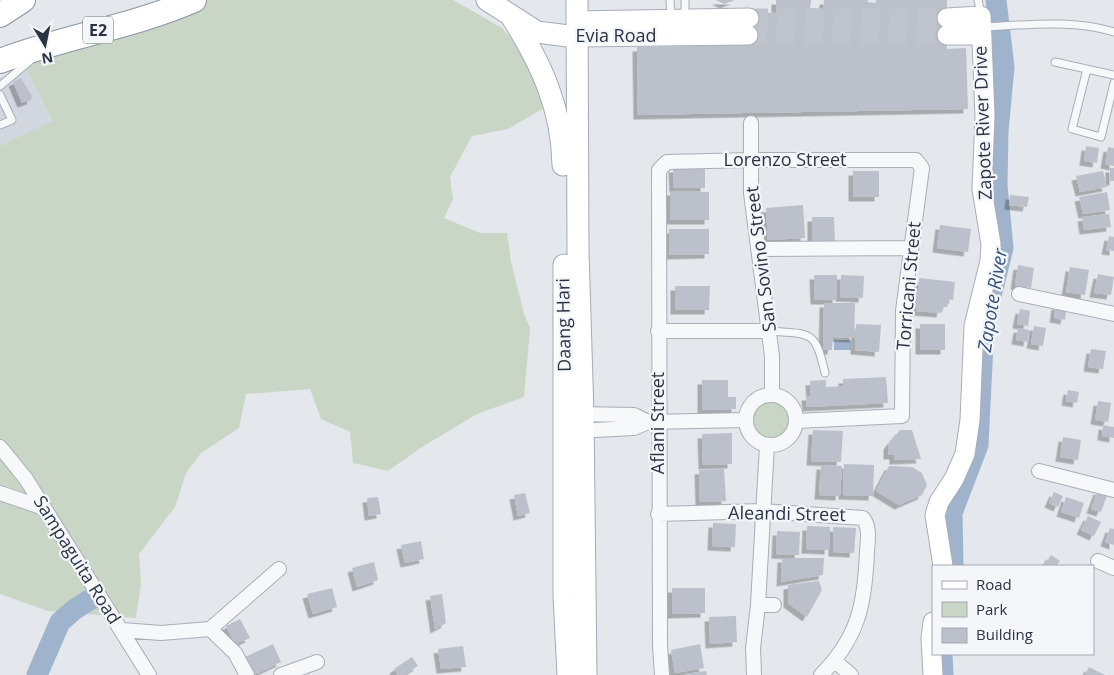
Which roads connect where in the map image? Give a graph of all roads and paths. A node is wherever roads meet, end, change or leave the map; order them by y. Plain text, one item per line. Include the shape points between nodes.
1 (23, 0) edge
2 (194, 0) edge
3 (487, 0) edge
4 (0, 15) edge
5 (511, 16) junction
6 (678, 18) edge
7 (980, 21) edge
8 (573, 23) edge
9 (748, 26) tunnel mouth
10 (947, 26) tunnel mouth
11 (1114, 32) edge
12 (51, 44) junction
13 (0, 61) edge
14 (1055, 62) dead end
15 (1087, 69) junction
16 (1114, 75) edge
17 (1114, 84) edge
18 (0, 86) edge
19 (0, 95) edge
20 (751, 123) dead end
21 (0, 125) edge
22 (562, 137) junction
23 (751, 160) junction
24 (916, 160) joint
25 (659, 170) joint
26 (910, 248) junction
27 (758, 249) junction
28 (1019, 294) dead end
29 (1114, 314) edge
30 (658, 330) junction
31 (769, 331) junction
32 (825, 373) dead end
33 (772, 394) junction
34 (745, 420) junction
35 (796, 421) junction
36 (653, 422) junction
37 (574, 423) junction
38 (768, 445) junction
39 (0, 447) edge
40 (1040, 471) dead end
41 (1114, 490) edge
42 (0, 493) edge
43 (44, 508) junction
44 (762, 511) junction
45 (658, 514) junction
46 (1098, 561) dead end
47 (943, 565) edge
48 (1114, 568) edge
49 (279, 569) dead end
50 (774, 604) dead end
51 (758, 605) junction
52 (210, 629) junction
53 (122, 630) junction
54 (932, 630) edge
55 (835, 661) junction
56 (316, 662) dead end
57 (149, 675) edge
58 (247, 675) edge
59 (281, 675) edge
60 (568, 675) edge
61 (586, 675) edge
62 (662, 675) edge
63 (754, 675) edge
64 (821, 675) edge
65 (851, 675) edge
66 (933, 675) edge

1 - 4 highway
2 - 12 highway, E2
3 - 5 main road, Daang Hari
5 - 8 main road, Evia Road via 537,32
5 - 22 main road, Daang Hari via 538,61
6 - 8 street, Evia Road
6 - 9 street, Evia Road
7 - 10 street
7 - 11 lane via 1092,25
7 - 47 street, Zapote River Drive via 985,116 982,189 991,244 990,261 974,326 970,420 965,454 954,479 938,502 935,515
8 - 22 main road
8 - 37 main road, Daang Hari via 578,251
12 - 13 highway, E2
12 - 18 lane
14 - 15 lane
15 - 16 lane
15 - 17 lane via 1072,129 1102,137
19 - 21 lane via 12,120
20 - 23 street, San Sovino Street
22 - 37 main road, Daang Hari
23 - 24 street, Lorenzo Street
23 - 25 street, Lorenzo Street via 667,162
23 - 27 street, San Sovino Street via 751,193
24 - 26 street, Torricani Street via 922,168
25 - 30 street, Aflani Street
26 - 27 street
26 - 35 street, Torricani Street via 902,322 902,416
27 - 31 street, San Sovino Street
28 - 29 street
30 - 31 street
30 - 36 street, Aflani Street
31 - 32 lane via 812,337
31 - 33 street, San Sovino Street
33 - 34 street via 753,402
33 - 35 street via 790,403
34 - 36 street
34 - 38 street via 752,436
35 - 38 street via 787,439
36 - 37 street via 634,428
36 - 45 street, Aflani Street
37 - 60 main road, Daang Hari via 564,596
37 - 61 main road, Daang Hari
38 - 44 street
39 - 43 street, Sampaguita Road
40 - 41 street
42 - 43 street
43 - 53 street, Sampaguita Road
44 - 45 street, Aleandi Street
44 - 51 street
44 - 55 street, Aleandi Street via 855,516 867,523 866,591 851,635
45 - 62 street, Aflani Street
46 - 48 street
49 - 52 street
50 - 51 street
51 - 63 street via 753,648
52 - 53 street via 161,633
52 - 58 street via 235,654
53 - 57 street, Sampaguita Road
54 - 66 street
55 - 64 street, Aleandi Street
55 - 65 street
56 - 59 street

